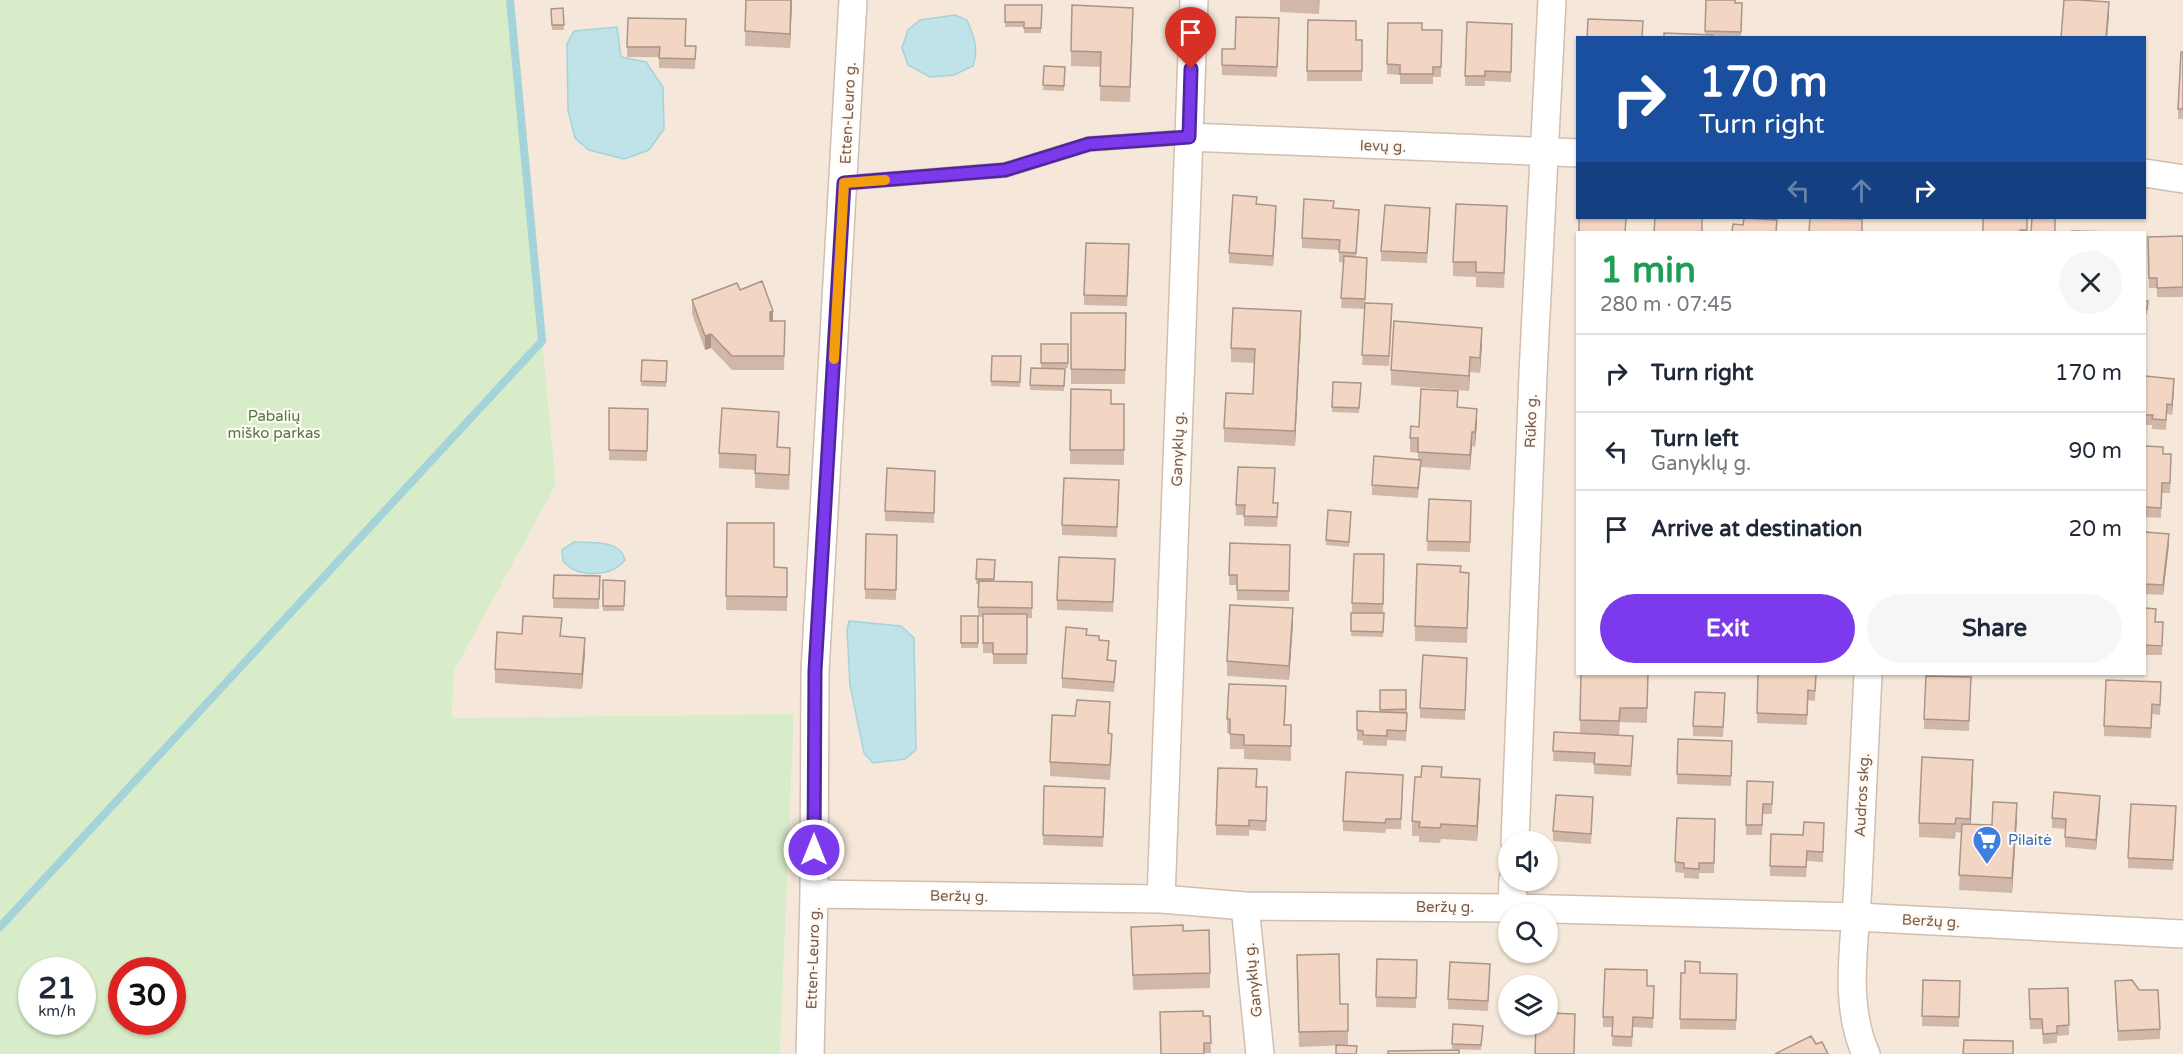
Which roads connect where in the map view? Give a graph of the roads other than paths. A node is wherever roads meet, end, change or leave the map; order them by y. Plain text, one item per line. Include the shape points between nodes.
1 (853, 0) edge
2 (1194, 0) edge
3 (1552, 0) edge
4 (1189, 137) junction
5 (1544, 153) junction
6 (1576, 153) edge
7 (2146, 172) edge
8 (2183, 179) edge
9 (844, 183) junction
10 (1868, 675) edge
11 (1515, 831) edge
12 (814, 894) junction
13 (1161, 899) junction
14 (1245, 906) junction
15 (1498, 908) edge
16 (1558, 909) edge
17 (1857, 917) junction
18 (2183, 934) edge
19 (810, 1054) edge
20 (1260, 1054) edge
21 (1866, 1054) edge

1 - 9 street, Etten-Leuro g.
2 - 4 street, Ganyklų g.
3 - 5 street, Rūko g.
4 - 5 street, Ievų g.
4 - 9 lane via 1089,144 1005,170
4 - 13 street, Ganyklų g.
5 - 6 street, Ievų g.
5 - 11 street, Rūko g.
7 - 8 street
9 - 12 street, Etten-Leuro g. via 815,671
10 - 17 street, Audros skg.
12 - 13 street, Beržų g.
12 - 19 street, Etten-Leuro g.
13 - 14 street, Beržų g.
14 - 15 street, Beržų g.
14 - 20 street, Ganyklų g.
16 - 17 street, Beržų g.
17 - 18 street, Beržų g.
17 - 21 street, Audros skg. via 1851,986 1859,1038

